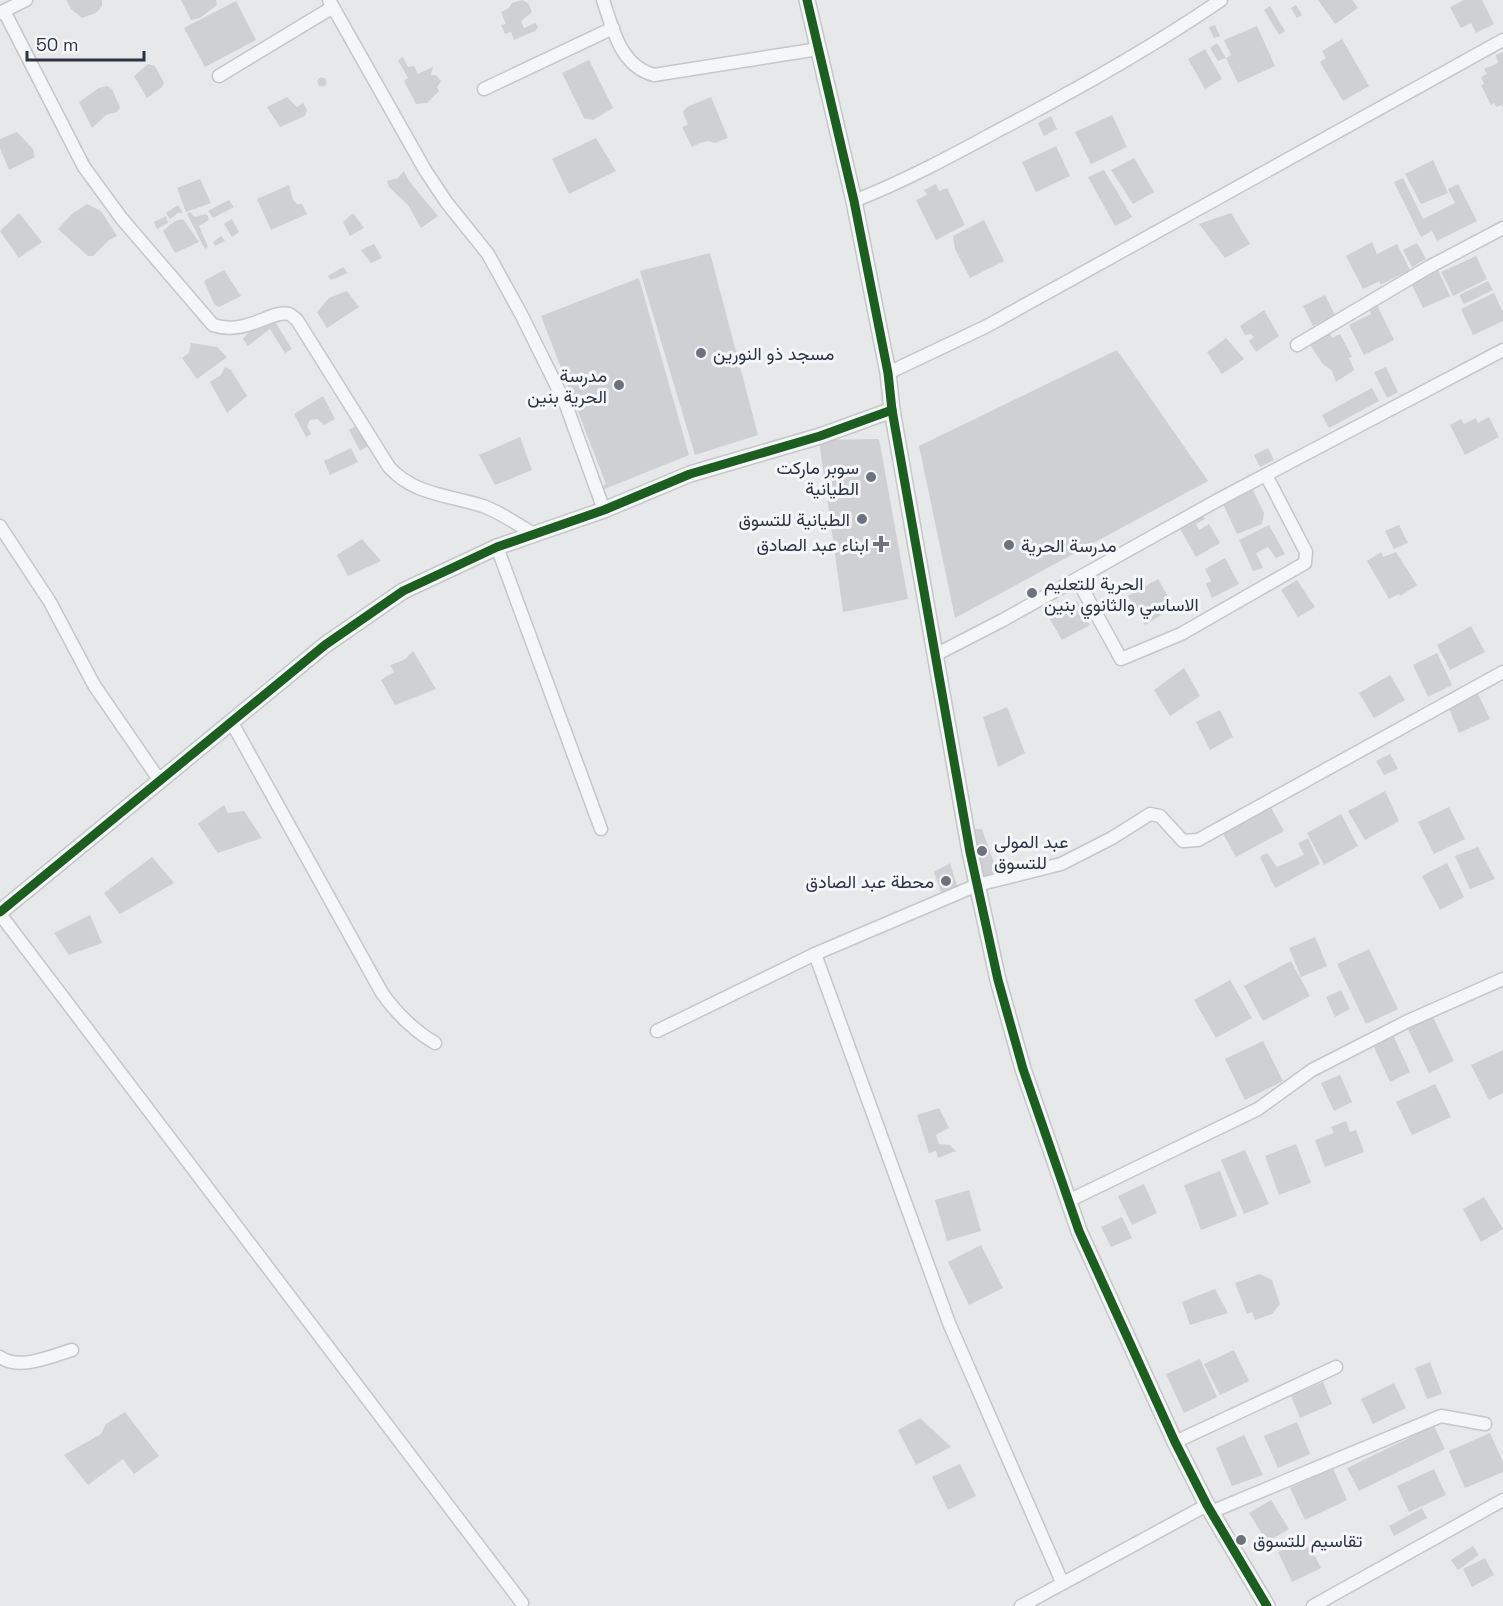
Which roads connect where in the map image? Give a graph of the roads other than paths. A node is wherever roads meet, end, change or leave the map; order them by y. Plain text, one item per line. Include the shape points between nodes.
1 (27, 0) edge
2 (603, 0) edge
3 (807, 0) edge
4 (1221, 0) edge
5 (331, 4) edge
6 (2, 12) edge
7 (613, 28) junction
8 (1503, 40) edge
9 (818, 49) junction
10 (219, 75) dead end
11 (484, 90) dead end
12 (854, 201) junction
13 (1503, 228) edge
14 (1297, 345) dead end
15 (1503, 350) edge
16 (888, 374) junction
17 (891, 410) junction
18 (1266, 475) junction
19 (604, 510) junction
20 (0, 526) edge
21 (532, 533) junction
22 (497, 547) junction
23 (1077, 579) junction
24 (937, 654) junction
25 (1503, 672) edge
26 (231, 721) junction
27 (160, 781) junction
28 (601, 829) dead end
29 (978, 885) junction
30 (0, 913) edge
31 (815, 954) junction
32 (1503, 980) edge
33 (657, 1031) dead end
34 (435, 1043) dead end
35 (1068, 1201) junction
36 (72, 1350) dead end
37 (0, 1357) edge
38 (1336, 1367) dead end
39 (1485, 1424) dead end
40 (1175, 1442) junction
41 (1503, 1500) edge
42 (1209, 1508) junction
43 (1062, 1582) junction
44 (522, 1603) dead end
45 (1264, 1605) edge
46 (1021, 1606) edge
47 (1313, 1606) edge

1 - 6 street
2 - 7 street
3 - 9 street
4 - 12 street via 1048,104 926,169
5 - 10 street
5 - 19 street via 424,170 488,254 522,316 566,405
6 - 21 street via 84,167 122,219 213,325 249,327 278,314 289,314 297,320 400,479 422,491 486,507
7 - 9 street via 620,49 633,65 654,75
7 - 11 street
8 - 16 street via 987,326
9 - 12 street
12 - 16 street
13 - 14 street
15 - 18 street
16 - 17 street
17 - 19 street via 820,436 690,474
17 - 24 street
18 - 23 street
18 - 23 street via 1306,552 1305,563 1180,634 1121,659
19 - 21 street
20 - 27 street via 45,593 94,685
21 - 22 street
22 - 26 street via 431,577 370,612
22 - 28 street
23 - 24 street
24 - 29 street
25 - 29 street via 1198,840 1183,841 1160,816 1150,814 1061,864
26 - 27 street
26 - 34 street via 382,993 408,1025
27 - 30 street
29 - 31 street
29 - 35 street via 998,980 1023,1069
30 - 44 street
31 - 33 street
31 - 43 street via 949,1323
32 - 35 street via 1408,1021 1312,1070 1258,1109
35 - 40 street
36 - 37 street via 21,1363 6,1362
38 - 40 street
39 - 42 street via 1441,1416
40 - 42 street
41 - 47 street
42 - 43 street
42 - 45 street
43 - 46 street

